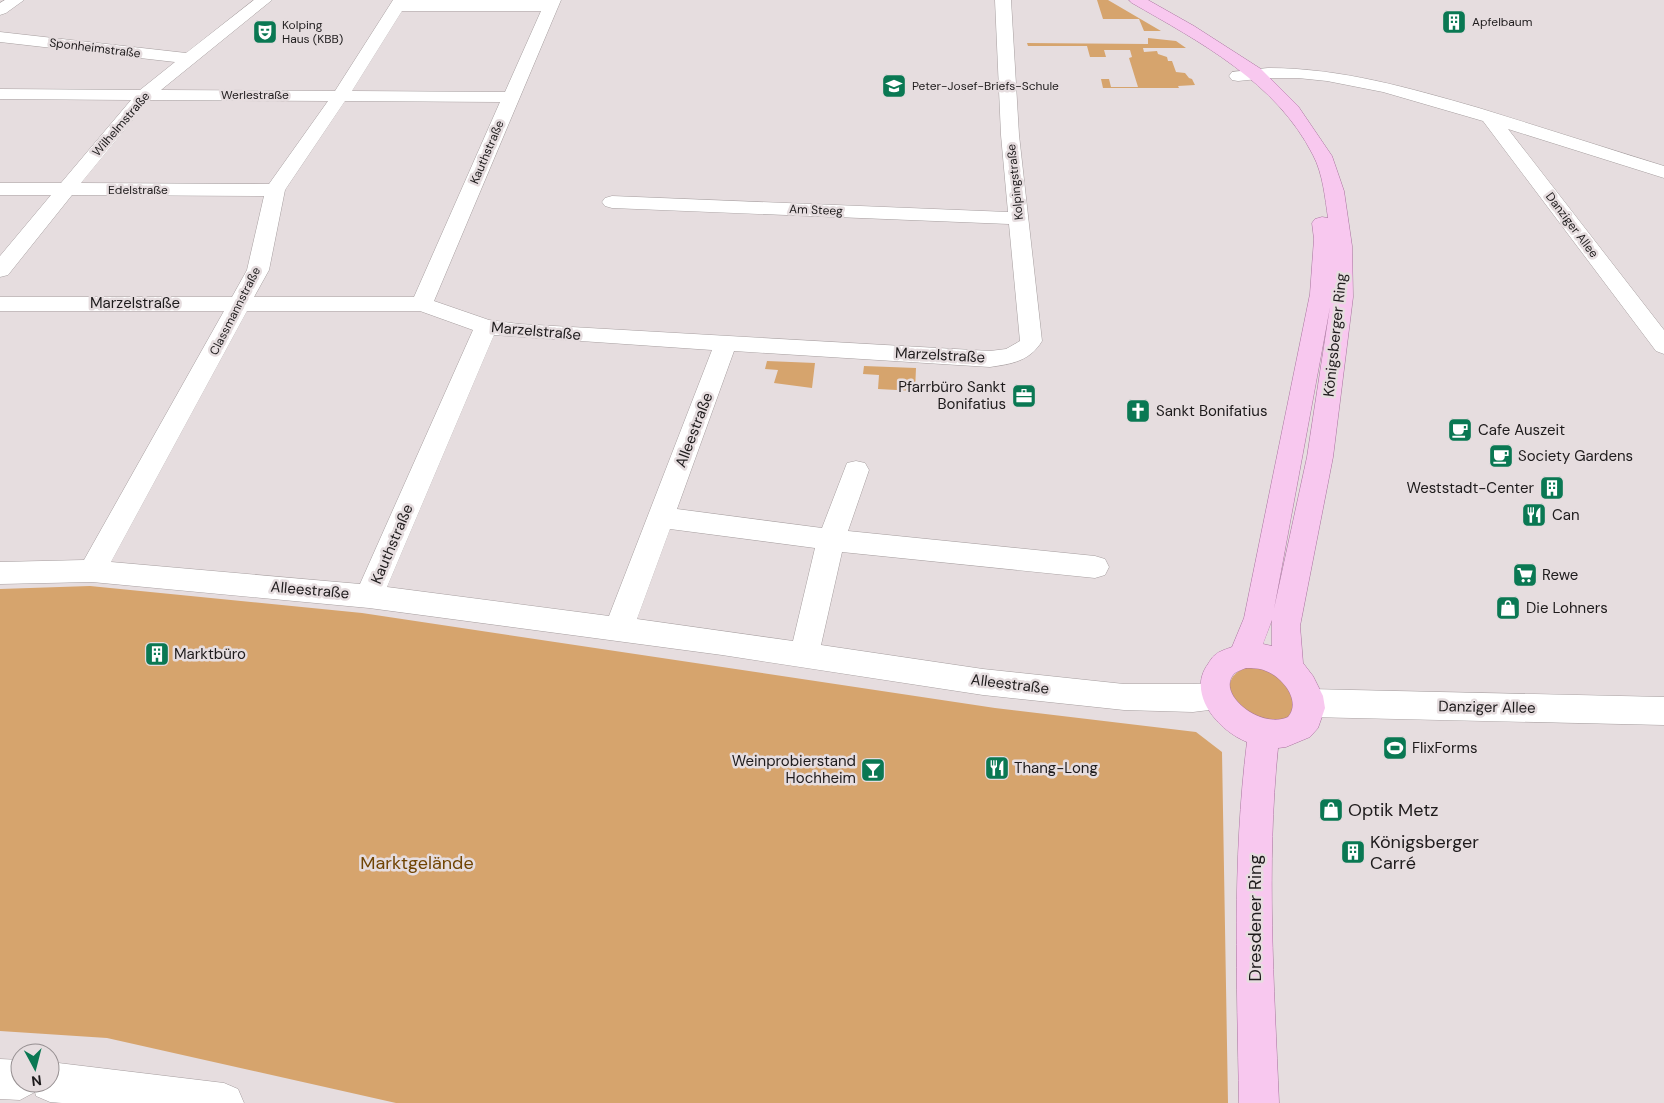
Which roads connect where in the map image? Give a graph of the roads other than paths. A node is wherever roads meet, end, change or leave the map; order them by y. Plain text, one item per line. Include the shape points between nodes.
1 (16, 0) edge
2 (264, 0) edge
3 (1003, 0) edge
4 (1120, 0) edge
5 (1137, 0) edge
6 (399, 3) edge
7 (551, 3) edge
8 (0, 10) edge
9 (0, 37) edge
10 (191, 59) junction
11 (1253, 78) junction
12 (0, 94) edge
13 (144, 95) junction
14 (340, 96) junction
15 (511, 97) junction
16 (1490, 118) junction
17 (1664, 172) edge
18 (0, 189) edge
19 (66, 189) junction
20 (275, 190) junction
21 (612, 202) dead end
22 (1019, 218) junction
23 (0, 270) edge
24 (241, 303) junction
25 (0, 304) edge
26 (422, 304) junction
27 (486, 327) junction
28 (1660, 337) edge
29 (726, 343) junction
30 (1015, 354) joint
31 (856, 470) dead end
32 (660, 517) junction
33 (831, 540) junction
34 (1094, 567) dead end
35 (92, 571) junction
36 (0, 573) edge
37 (369, 596) junction
38 (619, 628) junction
39 (804, 655) junction
40 (1244, 656) junction
41 (1288, 668) junction
42 (1217, 696) junction
43 (1309, 703) junction
44 (1664, 711) edge
45 (1264, 734) junction
46 (67, 1090) edge
47 (224, 1103) edge
48 (1259, 1103) edge

1 - 8 street
2 - 10 street, Wilhelmstraße
3 - 22 street, Kolpingstraße via 1010,135
4 - 11 main road, Königsberger Ring
5 - 11 main road, Königsberger Ring via 1188,29
6 - 7 street
6 - 14 street, Classmannstraße
7 - 15 street, Kauthstraße
9 - 10 street, Sponheimstraße
10 - 13 street, Wilhelmstraße
11 - 16 street via 1354,79
11 - 40 main road, Königsberger Ring via 1303,157 1316,193 1324,238 1321,294 1296,429 1258,618
11 - 41 main road, Königsberger Ring via 1292,110 1323,156 1334,192 1342,246 1342,297 1320,457 1285,626
12 - 13 street, Werlestraße
13 - 14 street, Werlestraße
13 - 19 street, Wilhelmstraße
14 - 15 street, Werlestraße
14 - 20 street, Classmannstraße
15 - 26 street, Kauthstraße
16 - 17 street
16 - 28 street, Danziger Allee
18 - 19 street, Edelstraße
19 - 20 street, Edelstraße
19 - 23 street, Wilhelmstraße
20 - 24 street, Classmannstraße via 258,270
21 - 22 street, Am Steeg
22 - 30 street, Kolpingstraße via 1031,341 1024,350
24 - 25 street, Marzelstraße
24 - 26 street, Marzelstraße
24 - 35 street, Classmannstraße
26 - 27 street, Marzelstraße
27 - 29 street, Marzelstraße
27 - 37 street, Kauthstraße
29 - 30 street, Marzelstraße via 990,359
29 - 32 street, Alleestraße
31 - 33 street
32 - 33 street
32 - 38 street, Alleestraße
33 - 34 street
33 - 39 street
35 - 36 street, Alleestraße
35 - 37 street, Alleestraße
37 - 38 street, Alleestraße
38 - 39 street, Alleestraße
39 - 42 street, Alleestraße via 983,682 1124,697
40 - 41 main road via 1274,660
40 - 42 main road via 1232,658 1217,673
41 - 43 main road via 1306,690
42 - 45 main road via 1234,720
43 - 44 street, Danziger Allee
43 - 45 main road via 1308,715 1302,725 1279,735
45 - 48 main road, Dresdener Ring via 1258,774 1254,880
46 - 47 street

